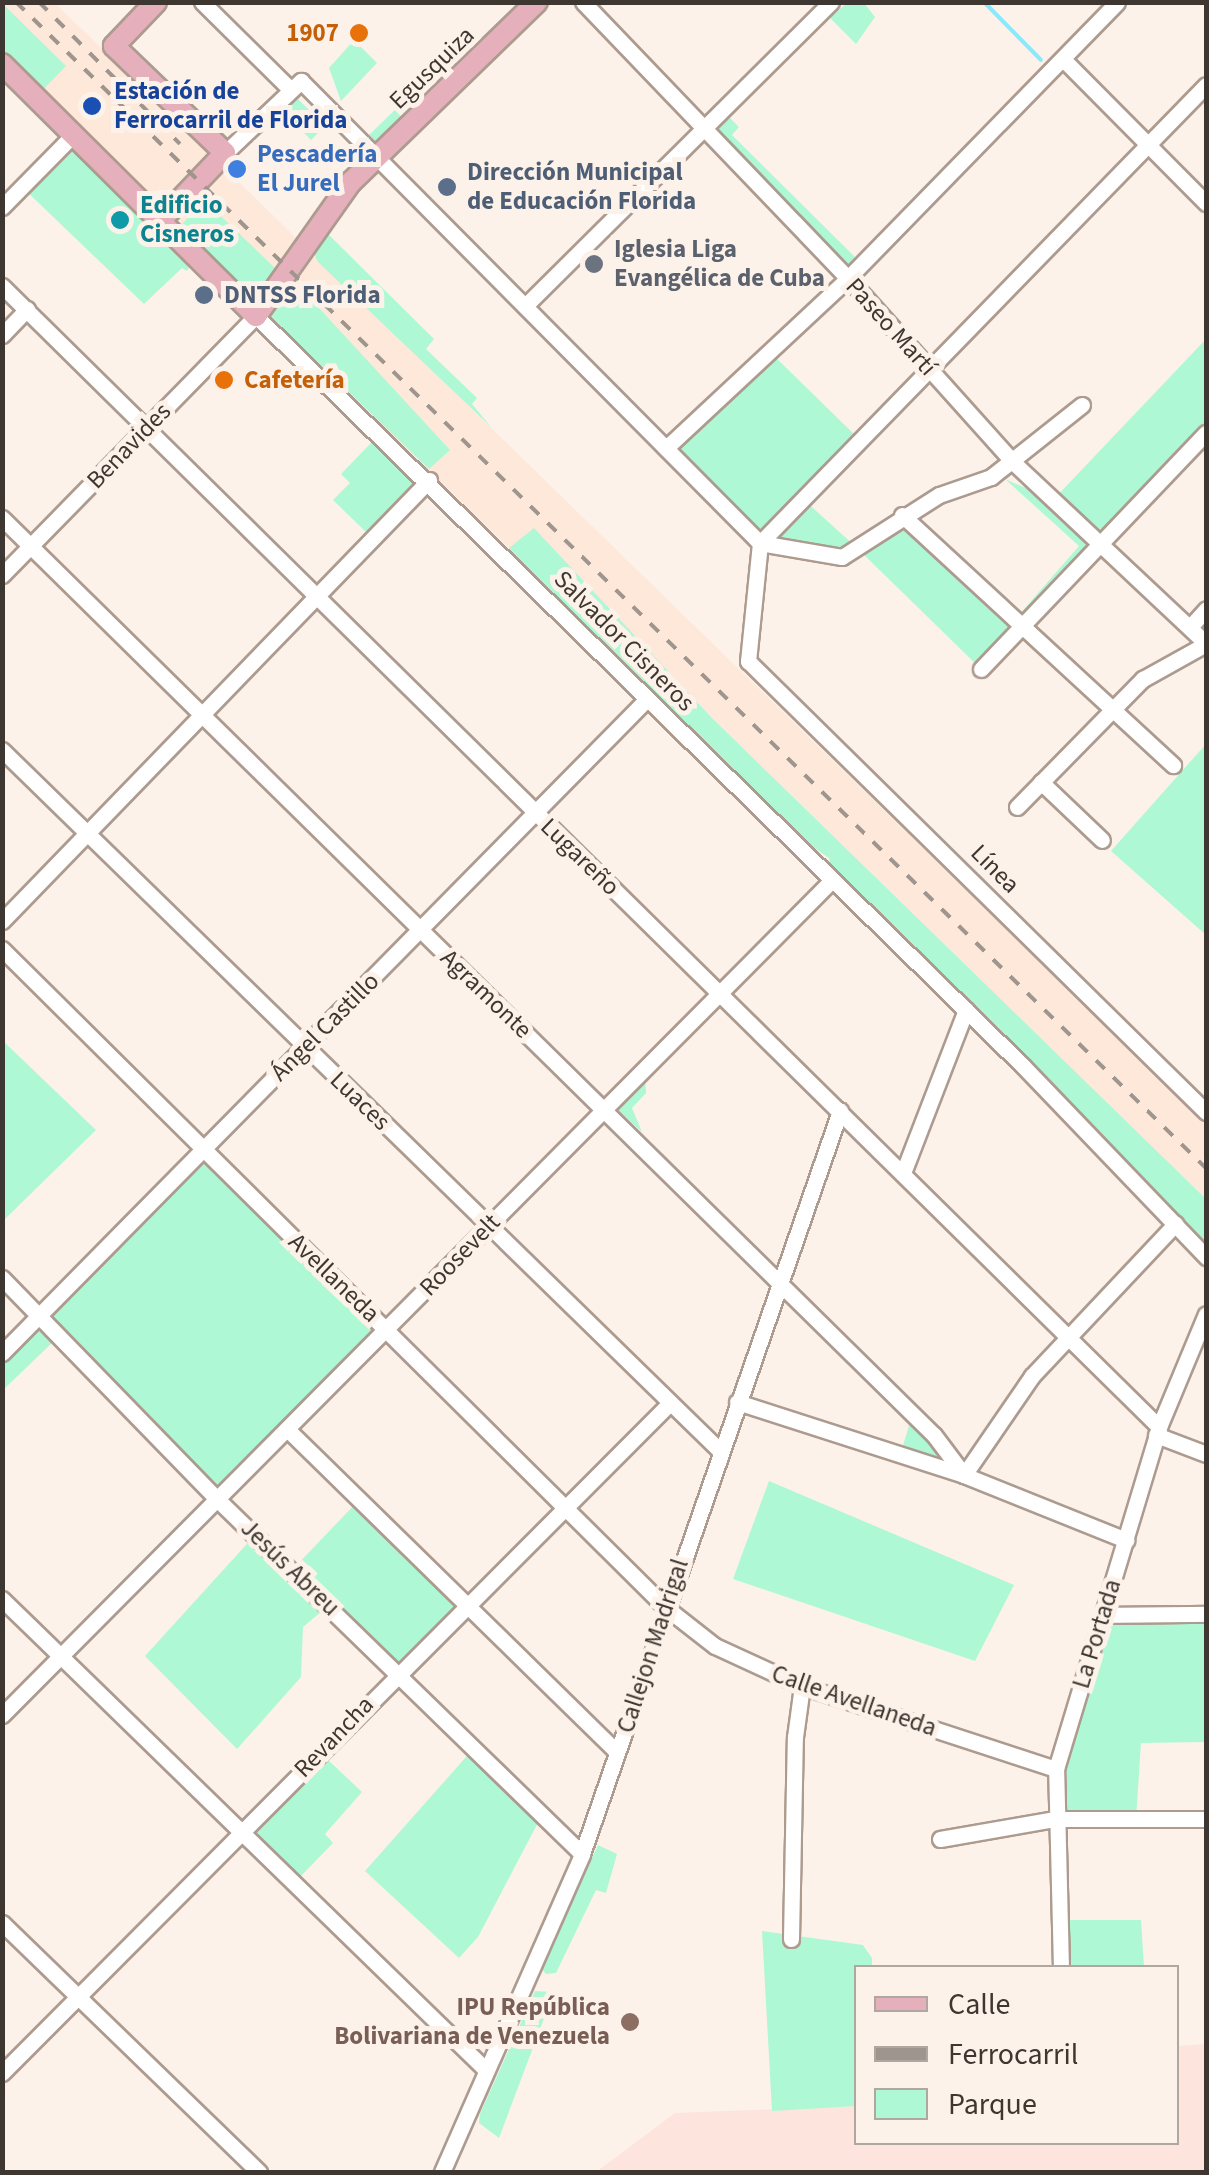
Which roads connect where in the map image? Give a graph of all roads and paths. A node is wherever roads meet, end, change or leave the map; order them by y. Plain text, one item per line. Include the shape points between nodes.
1 (156, 2) edge
2 (202, 2) edge
3 (537, 2) edge
4 (583, 2) edge
5 (831, 2) edge
6 (1117, 2) edge
7 (1063, 59) junction
8 (2, 64) edge
9 (1206, 85) edge
10 (296, 86) junction
11 (701, 128) junction
12 (74, 134) junction
13 (1150, 145) junction
14 (225, 153) junction
15 (376, 156) junction
16 (1206, 202) edge
17 (2, 207) edge
18 (162, 219) junction
19 (848, 278) junction
20 (2, 286) edge
21 (525, 306) junction
22 (26, 309) junction
23 (256, 316) junction
24 (2, 335) edge
25 (928, 367) junction
26 (1082, 405) dead end
27 (148, 427) junction
28 (1206, 433) edge
29 (666, 448) junction
30 (1014, 463) junction
31 (429, 480) junction
32 (902, 515) junction
33 (2, 518) edge
34 (760, 543) junction
35 (1100, 544) junction
36 (30, 546) junction
37 (2, 575) edge
38 (318, 594) junction
39 (1206, 609) edge
40 (1025, 626) junction
41 (1190, 626) junction
42 (1206, 644) edge
43 (981, 669) dead end
44 (646, 700) junction
45 (1113, 709) junction
46 (202, 715) junction
47 (2, 750) edge
48 (1173, 765) dead end
49 (1041, 782) junction
50 (1017, 806) dead end
51 (536, 813) junction
52 (88, 833) junction
53 (1102, 840) dead end
54 (832, 880) junction
55 (2, 921) edge
56 (420, 930) junction
57 (2, 949) edge
58 (720, 993) junction
59 (966, 1010) junction
60 (305, 1047) junction
61 (602, 1108) junction
62 (840, 1111) junction
63 (1206, 1112) edge
64 (201, 1150) junction
65 (903, 1173) junction
66 (1175, 1224) junction
67 (488, 1226) junction
68 (1206, 1257) edge
69 (2, 1278) edge
70 (777, 1282) junction
71 (40, 1314) junction
72 (1206, 1314) edge
73 (386, 1329) junction
74 (1069, 1333) junction
75 (2, 1353) edge
76 (737, 1402) junction
77 (668, 1404) junction
78 (287, 1428) junction
79 (1157, 1431) junction
80 (718, 1450) junction
81 (1206, 1454) edge
82 (964, 1475) junction
83 (217, 1499) junction
84 (564, 1507) junction
85 (1126, 1540) junction
86 (2, 1599) edge
87 (466, 1605) junction
88 (665, 1607) junction
89 (1206, 1614) edge
90 (1103, 1615) junction
91 (61, 1656) junction
92 (398, 1672) junction
93 (802, 1686) junction
94 (2, 1714) edge
95 (617, 1752) junction
96 (1056, 1769) junction
97 (1056, 1818) junction
98 (1206, 1819) edge
99 (240, 1834) junction
100 (940, 1839) dead end
101 (582, 1854) junction
102 (2, 1923) edge
103 (791, 1939) dead end
104 (1061, 1965) edge
105 (78, 1998) junction
106 (484, 2068) junction
107 (2, 2073) edge
108 (259, 2172) edge
109 (442, 2172) edge

1 - 14 main road via 114,46
2 - 10 street
3 - 15 main road, Egusquiza
4 - 11 street, Paseo Martí
5 - 11 street
6 - 7 street
7 - 13 street
7 - 19 street
8 - 12 main road, Salvador Cisneros
9 - 13 street
10 - 14 street
10 - 15 street
11 - 19 street, Paseo Martí
11 - 21 street
12 - 17 street
12 - 18 main road, Salvador Cisneros
13 - 16 street
13 - 25 street
14 - 18 main road
15 - 21 street
15 - 23 main road, Egusquiza via 330,208
18 - 23 main road, Salvador Cisneros
19 - 25 street, Paseo Martí
19 - 29 street
20 - 22 street, Lugareño
21 - 29 street
22 - 24 street
22 - 27 street, Lugareño
23 - 27 street, Benavides
23 - 31 street, Salvador Cisneros
25 - 30 street, Paseo Martí
25 - 34 street
26 - 30 street
27 - 36 street, Benavides
27 - 38 street, Lugareño
28 - 35 street
29 - 34 street
30 - 32 street
30 - 35 street, Paseo Martí
31 - 38 street
31 - 44 street, Salvador Cisneros
32 - 34 street via 842,557
32 - 40 street
33 - 36 street, Agramonte
34 - 63 street, Línea via 748,661
35 - 40 street
35 - 41 street, Paseo Martí
36 - 37 street, Benavides
36 - 46 street, Agramonte
38 - 46 street
38 - 51 street, Lugareño
39 - 41 street
40 - 43 street
40 - 45 street
41 - 42 street, Paseo Martí
42 - 45 street via 1143,679
44 - 51 street, Ángel Castillo
44 - 54 street, Salvador Cisneros
45 - 48 street
45 - 49 street
46 - 52 street
46 - 56 street, Agramonte
47 - 52 street, Luaces
49 - 50 street
49 - 53 street
51 - 56 street, Ángel Castillo
51 - 58 street, Lugareño
52 - 55 street
52 - 60 street, Luaces
54 - 58 street, Roosevelt
54 - 59 street, Salvador Cisneros
56 - 60 street, Ángel Castillo
56 - 61 street, Agramonte
57 - 64 street, Avellaneda
58 - 61 street, Roosevelt
58 - 62 street, Lugareño
59 - 65 street
59 - 66 street, Salvador Cisneros
60 - 64 street, Ángel Castillo
60 - 67 street, Luaces
61 - 67 street, Roosevelt
61 - 70 street, Agramonte
62 - 65 street, Lugareño
62 - 70 street, Callejon Madrigal
64 - 71 street, Ángel Castillo
64 - 73 street, Avellaneda
65 - 74 street, Lugareño
66 - 68 street, Salvador Cisneros
66 - 74 street
67 - 73 street, Roosevelt
67 - 77 street, Luaces
69 - 71 street, Jesús Abreu
70 - 76 street, Callejon Madrigal
70 - 82 street, Agramonte via 934,1435
71 - 75 street, Ángel Castillo
71 - 83 street, Jesús Abreu
72 - 79 street, La Portada
73 - 78 street, Roosevelt
73 - 84 street, Avellaneda
74 - 79 street, Lugareño
74 - 82 street
76 - 80 street, Callejon Madrigal
76 - 82 street
77 - 80 street, Luaces
77 - 84 street, Revancha
78 - 83 street, Roosevelt
78 - 87 street
79 - 81 street
79 - 85 street, La Portada
80 - 88 street, Callejon Madrigal
82 - 85 street
83 - 91 street, Roosevelt
83 - 92 street, Jesús Abreu
84 - 87 street, Revancha
84 - 88 street, Avellaneda
85 - 90 street, La Portada
86 - 91 street
87 - 92 street, Revancha
87 - 95 street
88 - 93 street, Calle Avellaneda via 716,1646
88 - 95 street, Callejon Madrigal
89 - 90 street
90 - 96 street, La Portada
91 - 94 street, Roosevelt
91 - 99 street
92 - 99 street, Revancha
92 - 101 street, Jesús Abreu
93 - 96 street, Calle Avellaneda
93 - 103 street via 794,1738
95 - 101 street, Callejon Madrigal
96 - 97 street, La Portada
97 - 98 street
97 - 100 street
97 - 104 street, La Portada
99 - 105 street, Revancha
99 - 106 street
101 - 106 street, Callejon Madrigal
102 - 105 street
105 - 107 street, Revancha
105 - 108 street
106 - 109 street, Callejon Madrigal

